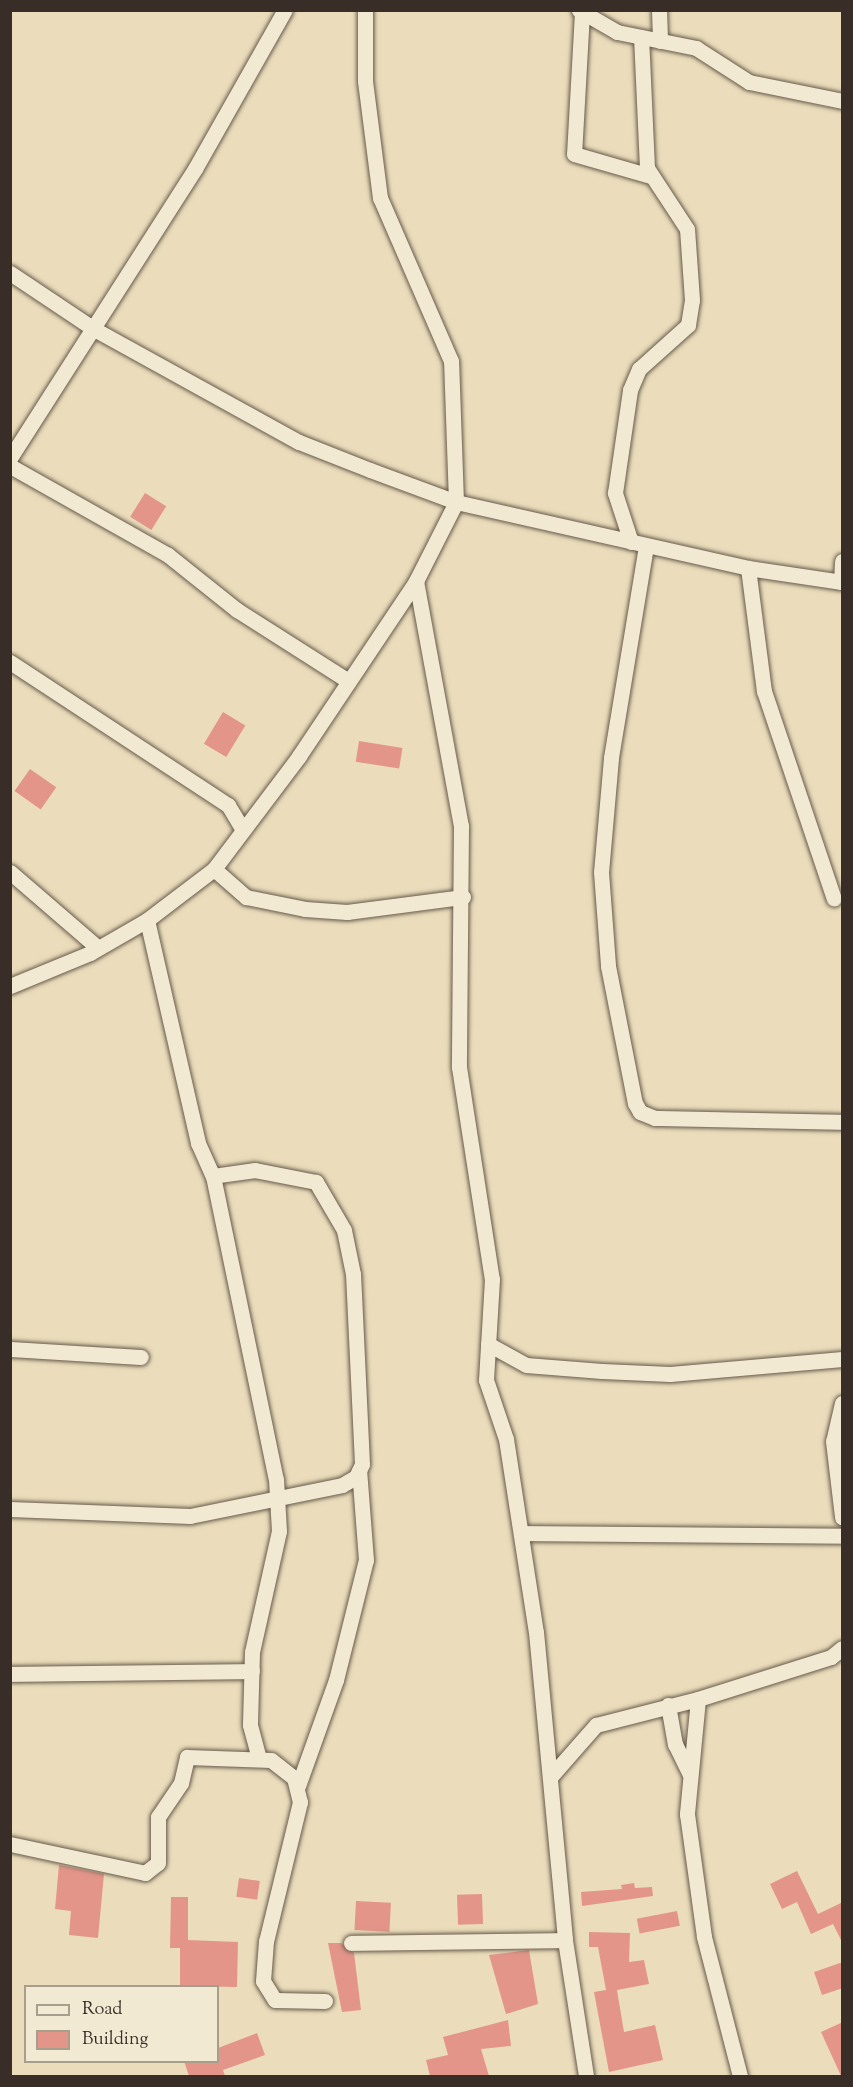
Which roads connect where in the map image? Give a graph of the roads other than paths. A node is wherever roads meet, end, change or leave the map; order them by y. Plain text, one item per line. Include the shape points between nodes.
1 (285, 10) edge
2 (365, 10) edge
3 (659, 10) edge
4 (580, 11) edge
5 (641, 37) junction
6 (660, 41) junction
7 (843, 101) edge
8 (650, 176) junction
9 (10, 273) edge
10 (94, 329) junction
11 (10, 458) edge
12 (10, 466) edge
13 (456, 502) junction
14 (639, 544) junction
15 (843, 561) edge
16 (748, 568) junction
17 (416, 581) junction
18 (842, 582) edge
19 (10, 662) edge
20 (347, 680) junction
21 (228, 805) junction
22 (261, 806) junction
23 (243, 830) junction
24 (214, 869) junction
25 (10, 872) edge
26 (463, 897) junction
27 (834, 899) dead end
28 (147, 921) junction
29 (98, 948) junction
30 (10, 986) edge
31 (843, 1122) edge
32 (213, 1176) junction
33 (488, 1344) junction
34 (10, 1349) edge
35 (141, 1357) dead end
36 (843, 1359) edge
37 (843, 1403) edge
38 (359, 1470) junction
39 (277, 1498) junction
40 (10, 1509) edge
41 (843, 1517) edge
42 (521, 1533) junction
43 (843, 1536) edge
44 (843, 1648) edge
45 (252, 1671) junction
46 (10, 1674) edge
47 (698, 1699) junction
48 (668, 1705) junction
49 (259, 1758) junction
50 (552, 1775) junction
51 (690, 1775) junction
52 (298, 1786) junction
53 (10, 1844) edge
54 (565, 1940) junction
55 (351, 1943) dead end
56 (325, 2001) dead end
57 (586, 2076) edge
58 (740, 2076) edge

1 - 10 street
2 - 13 street via 365,81 380,198 451,362
3 - 6 street
4 - 5 street via 601,27
4 - 8 street via 574,154
5 - 6 street
5 - 8 street
6 - 7 street via 696,48 749,82
8 - 14 street via 687,229 692,300 688,325 639,369 630,390 615,493
9 - 10 street
10 - 11 street
10 - 13 street via 299,442
12 - 20 street via 168,555 237,610
13 - 14 street
13 - 17 street
14 - 16 street
14 - 31 street via 611,758 602,872 608,966 635,1103 640,1112 655,1118
15 - 18 street
16 - 18 street
16 - 27 street via 764,692
17 - 20 street
17 - 26 street via 457,796
19 - 21 street
20 - 22 street
21 - 22 street
21 - 23 street
22 - 23 street
23 - 24 street
24 - 26 street via 246,897 305,909 346,912
24 - 28 street
25 - 29 street
26 - 33 street via 459,1067 492,1279
28 - 29 street
28 - 32 street via 198,1143
29 - 30 street
32 - 38 street via 255,1170 287,1173 316,1182 329,1199 344,1230 353,1274
32 - 39 street
33 - 36 street via 526,1365 624,1372 810,1366
33 - 42 street via 487,1387 506,1439
34 - 35 street
37 - 41 street via 833,1441
38 - 39 street via 342,1485
38 - 52 street via 366,1560 336,1680
39 - 40 street via 190,1516
39 - 45 street via 279,1531
42 - 43 street
42 - 50 street
44 - 47 street via 831,1657
45 - 46 street
45 - 49 street via 250,1725
47 - 48 street
47 - 51 street
48 - 50 street via 596,1725
48 - 51 street via 675,1744
49 - 52 street via 289,1771
49 - 53 street via 187,1757 180,1783 158,1817 158,1863 145,1873 72,1862
50 - 54 street
51 - 58 street via 687,1815 704,1937
52 - 56 street via 300,1802 266,1941 263,1981 275,2000
54 - 55 street
54 - 57 street

